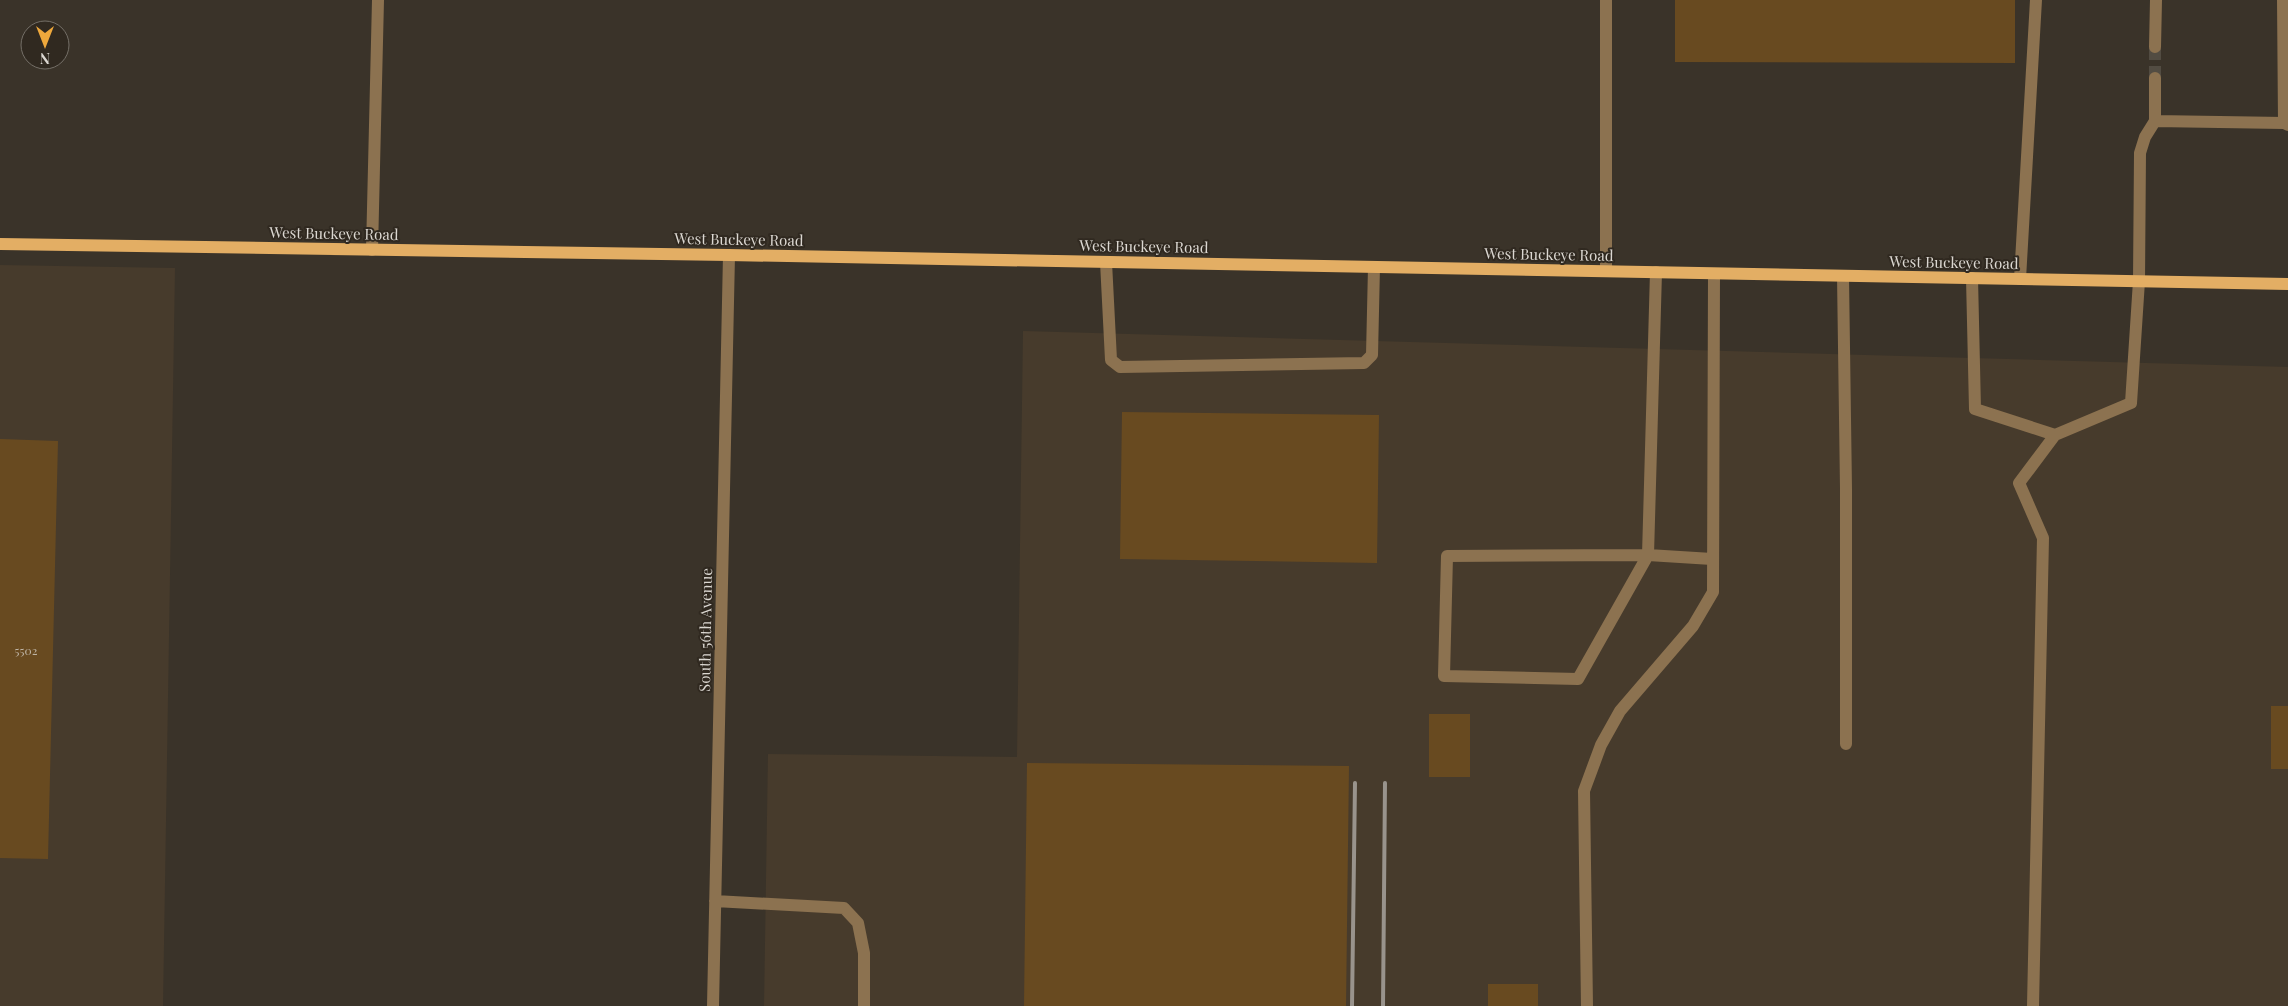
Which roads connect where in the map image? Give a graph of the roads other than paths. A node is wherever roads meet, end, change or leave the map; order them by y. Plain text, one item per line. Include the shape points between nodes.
1 (378, 0) edge
2 (1606, 0) edge
3 (2036, 0) edge
4 (2156, 0) edge
5 (2283, 0) edge
6 (2155, 47) tunnel mouth
7 (2154, 78) tunnel mouth
8 (2154, 121) junction
9 (2286, 124) edge
10 (0, 244) edge
11 (372, 250) junction
12 (729, 255) junction
13 (1106, 262) junction
14 (1374, 267) junction
15 (1606, 271) junction
16 (1656, 272) junction
17 (1714, 274) junction
18 (1842, 276) junction
19 (1972, 278) junction
20 (2020, 279) junction
21 (2139, 281) junction
22 (2288, 284) edge
23 (2055, 435) junction
24 (1648, 555) junction
25 (1712, 558) junction
26 (1846, 744) dead end
27 (715, 901) junction
28 (713, 1006) edge
29 (864, 1006) edge
30 (1587, 1006) edge
31 (2033, 1006) edge

1 - 11 street
2 - 15 street
3 - 20 street
4 - 6 street
5 - 9 street
7 - 8 street
8 - 9 street
8 - 21 street via 2140,153
10 - 11 main road, West Buckeye Road
11 - 12 main road, West Buckeye Road
12 - 13 main road, West Buckeye Road
12 - 27 street, South 56th Avenue
13 - 14 main road, West Buckeye Road
13 - 14 street via 1111,360 1120,367 1364,363 1372,356
14 - 15 main road, West Buckeye Road
15 - 16 main road, West Buckeye Road
16 - 17 main road, West Buckeye Road
16 - 24 street
17 - 18 main road, West Buckeye Road
17 - 25 street
18 - 19 main road, West Buckeye Road
18 - 26 street
19 - 20 main road, West Buckeye Road
19 - 23 street via 1976,409
20 - 21 main road, West Buckeye Road
21 - 22 main road, West Buckeye Road
21 - 23 street via 2131,404
23 - 31 street via 2019,483 2043,538
24 - 24 street via 1447,556 1444,676 1578,679
24 - 25 street
25 - 30 street via 1712,592 1693,626 1620,711 1601,745 1584,791
27 - 28 street, South 56th Avenue
27 - 29 street via 844,908 858,923 864,954

